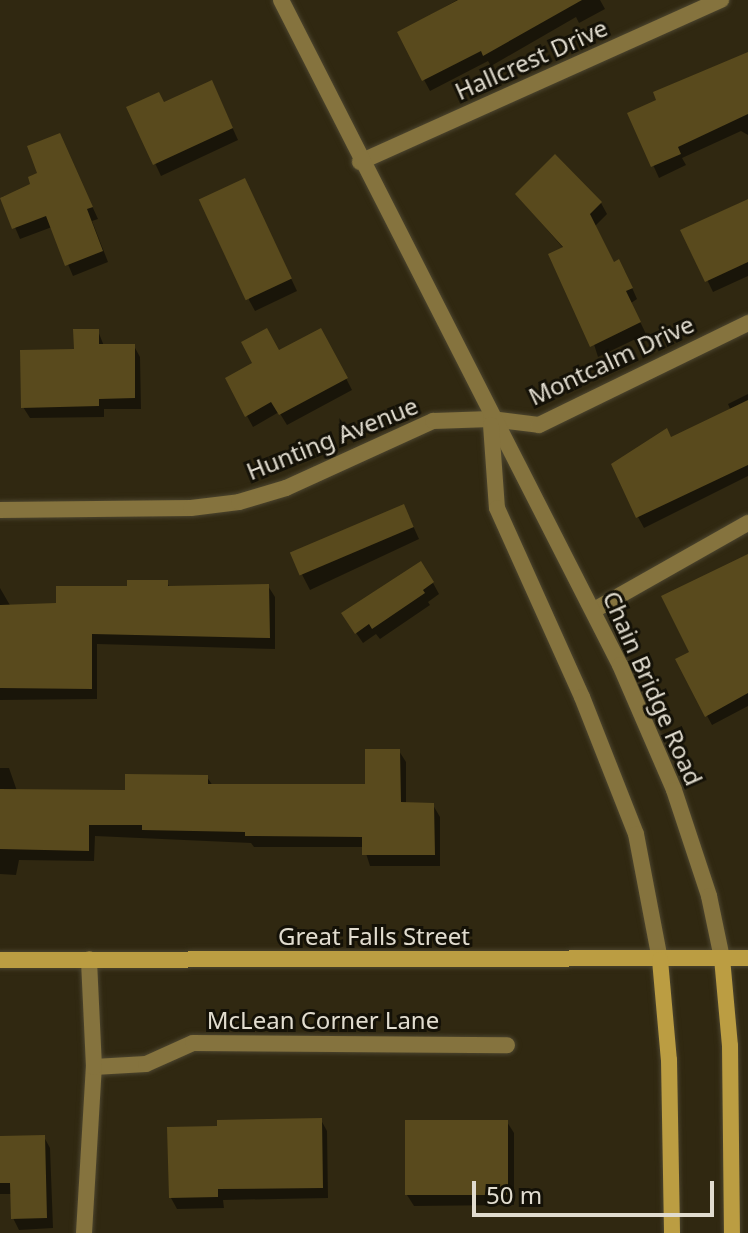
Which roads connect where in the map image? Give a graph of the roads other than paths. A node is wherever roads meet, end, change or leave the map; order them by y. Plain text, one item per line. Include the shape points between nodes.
1 (281, 0) edge
2 (721, 0) edge
3 (360, 162) junction
4 (748, 323) edge
5 (491, 419) junction
6 (0, 510) edge
7 (748, 523) edge
8 (594, 610) junction
9 (722, 958) junction
10 (748, 958) edge
11 (89, 959) junction
12 (0, 960) edge
13 (660, 960) junction
14 (507, 1045) dead end
15 (94, 1067) junction
16 (84, 1233) edge
17 (672, 1233) edge
18 (732, 1233) edge

1 - 3 street, Chain Bridge Road
2 - 3 street, Hallcrest Drive
3 - 5 street, Chain Bridge Road
4 - 5 street, Montcalm Drive via 539,425
5 - 6 street, Hunting Avenue via 433,421 286,488 239,502 191,508
5 - 8 street, Chain Bridge Road
5 - 13 street, Chain Bridge Road via 497,508 582,697 636,834
7 - 8 street
8 - 9 street, Chain Bridge Road via 674,790 709,896
9 - 10 main road, Great Falls Street
9 - 13 main road, Great Falls Street
9 - 18 main road, Chain Bridge Road via 730,1046
11 - 12 main road, Great Falls Street
11 - 13 main road, Great Falls Street
11 - 15 street
13 - 17 main road, Chain Bridge Road via 669,1060
14 - 15 street, McLean Corner Lane via 193,1043 146,1064
15 - 16 street

